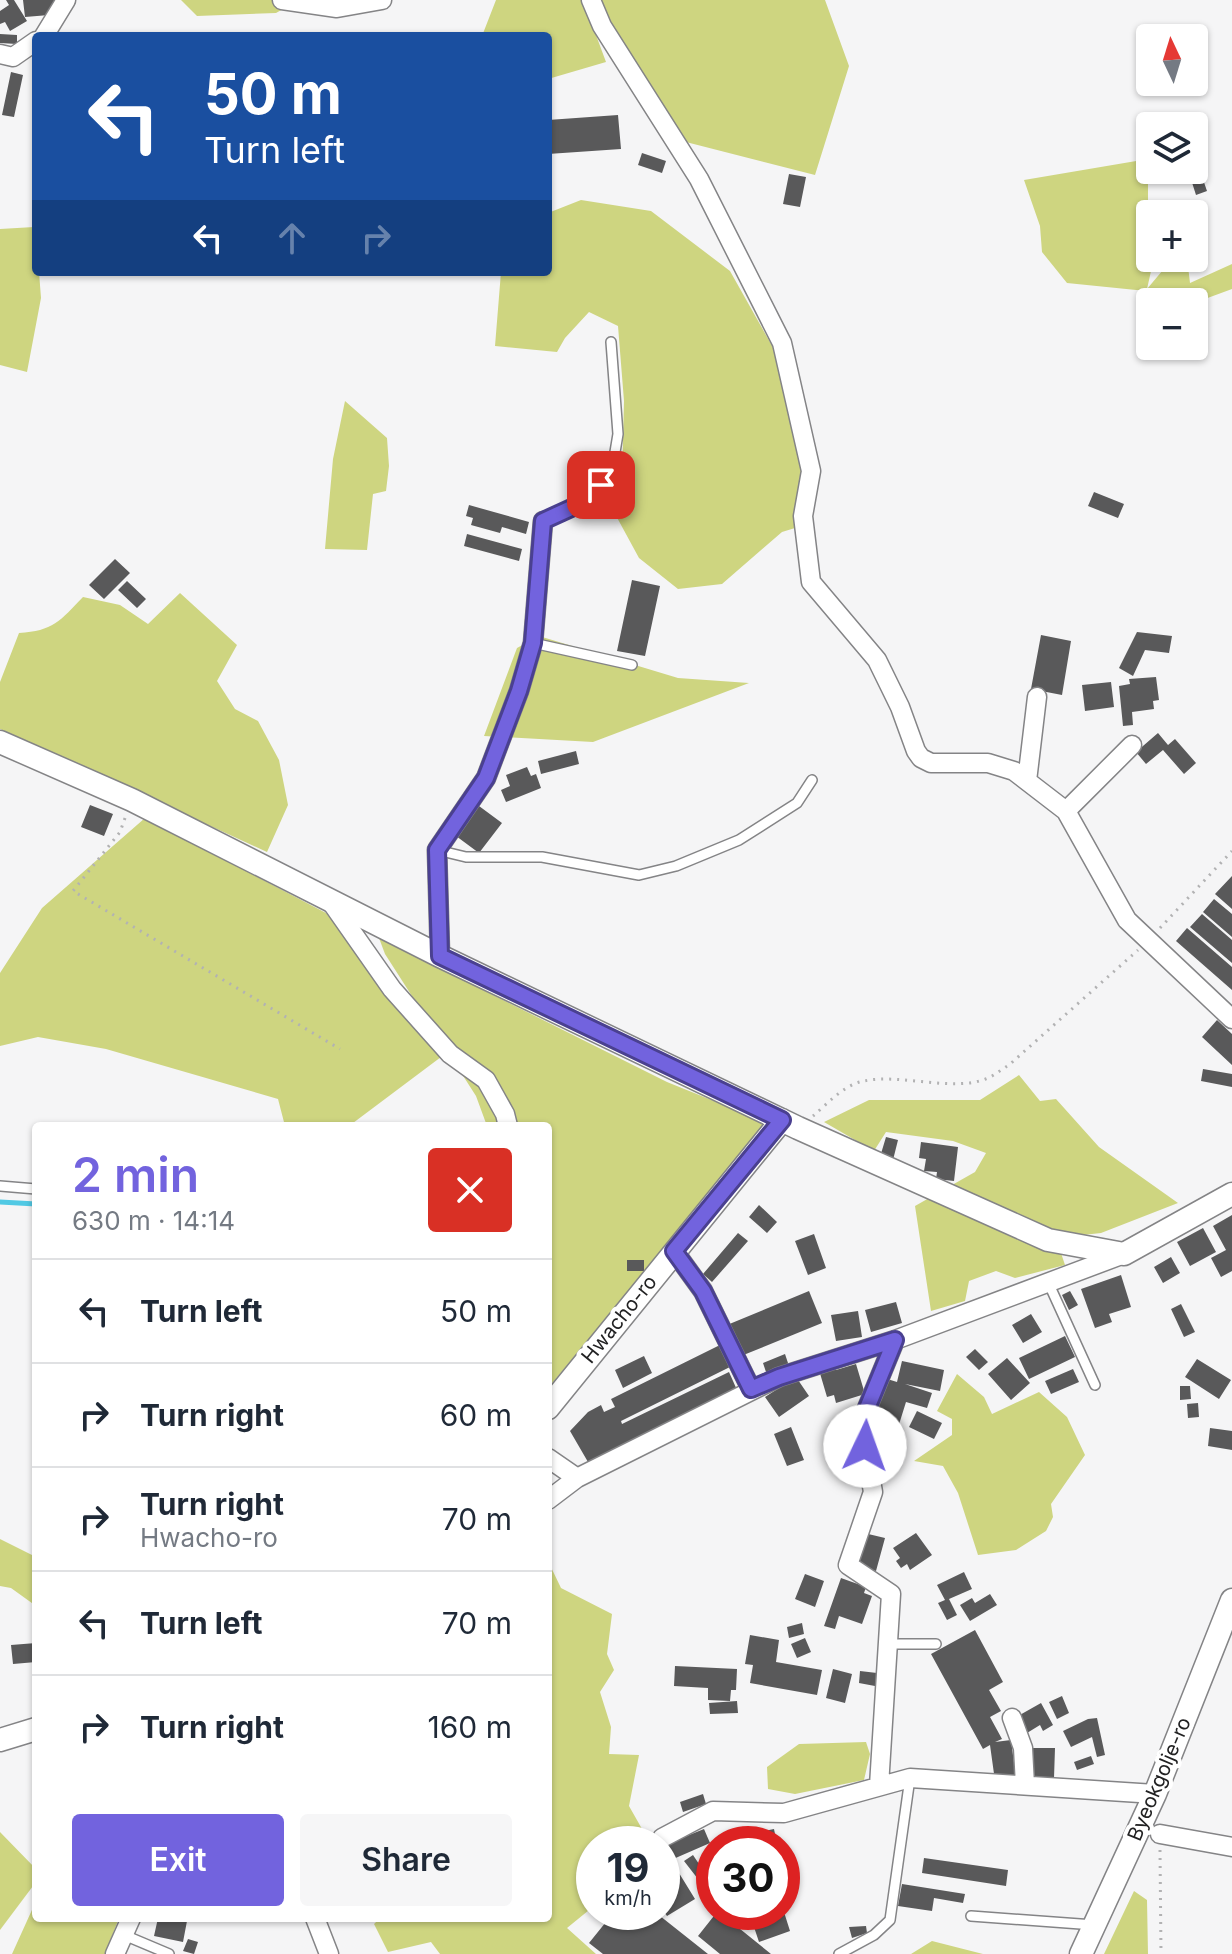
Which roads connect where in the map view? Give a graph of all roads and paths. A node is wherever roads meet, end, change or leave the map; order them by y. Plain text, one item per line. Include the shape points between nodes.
1 (66, 0) edge
2 (282, 0) edge
3 (382, 0) edge
4 (591, 0) edge
5 (46, 32) edge
6 (32, 44) edge
7 (0, 54) edge
8 (611, 342) dead end
9 (543, 521) joint
10 (533, 643) junction
11 (632, 665) dead end
12 (1037, 697) dead end
13 (0, 742) edge
14 (1132, 745) dead end
15 (812, 780) dead end
16 (1027, 781) junction
17 (132, 800) junction
18 (1066, 811) junction
19 (437, 850) junction
20 (1232, 851) edge
21 (329, 899) junction
22 (1149, 939) junction
23 (440, 956) junction
24 (1232, 1019) edge
25 (340, 1049) dead end
26 (507, 1122) edge
27 (790, 1124) junction
28 (0, 1186) edge
29 (32, 1189) edge
30 (1232, 1194) edge
31 (674, 1251) junction
32 (1124, 1254) junction
33 (1048, 1282) junction
34 (895, 1340) junction
35 (1095, 1385) dead end
36 (751, 1389) junction
37 (552, 1403) edge
38 (552, 1461) edge
39 (577, 1478) junction
40 (552, 1497) edge
41 (1232, 1600) edge
42 (890, 1644) junction
43 (936, 1644) dead end
44 (1012, 1718) dead end
45 (32, 1730) edge
46 (0, 1740) edge
47 (910, 1778) junction
48 (1025, 1785) junction
49 (879, 1786) junction
50 (1155, 1794) junction
51 (680, 1828) edge
52 (1160, 1834) joint
53 (1232, 1847) edge
54 (971, 1916) dead end
55 (317, 1922) edge
56 (1094, 1925) junction
57 (127, 1926) edge
58 (115, 1954) edge
59 (169, 1954) edge
60 (329, 1954) edge
61 (839, 1954) edge
62 (1081, 1954) edge
63 (1161, 1954) edge

1 - 5 street
2 - 3 street via 337,8
4 - 16 street via 602,26 699,179 782,343 811,471 803,516 811,582 877,660 921,758 931,763 988,763
6 - 7 street via 13,57
8 - 9 lane via 618,434 612,470 591,499
9 - 10 street
10 - 11 lane
10 - 19 street via 486,778
12 - 16 street
13 - 17 street
14 - 18 street
15 - 19 lane via 797,803 739,840 639,875 542,857 466,857
16 - 18 street
17 - 21 street
17 - 25 path via 120,832 73,891
18 - 22 street via 1127,920
19 - 23 street
20 - 22 path
21 - 23 street
21 - 26 street via 392,989 450,1054 486,1080
22 - 24 street
22 - 27 path via 1009,1065 985,1079 861,1081
23 - 27 street
27 - 31 street, Hwacho-ro
27 - 32 street via 1048,1240
28 - 29 lane
30 - 32 street
31 - 36 street via 703,1291
31 - 37 street, Hwacho-ro
32 - 33 street
33 - 34 street
33 - 35 lane
34 - 36 street
34 - 42 street via 861,1423 873,1492 848,1565 891,1594
36 - 39 street
38 - 39 street
39 - 40 street
41 - 50 street, Byeokgolje-ro
42 - 43 lane
42 - 49 street
44 - 48 street via 1023,1748
45 - 46 street
47 - 48 street
47 - 49 street
47 - 61 lane via 890,1920
48 - 50 street
49 - 51 street via 784,1813 713,1811
50 - 56 street, Byeokgolje-ro
52 - 53 street
52 - 63 path
54 - 56 lane
55 - 60 street
56 - 62 street, Byeokgolje-ro
57 - 58 street
57 - 59 lane

